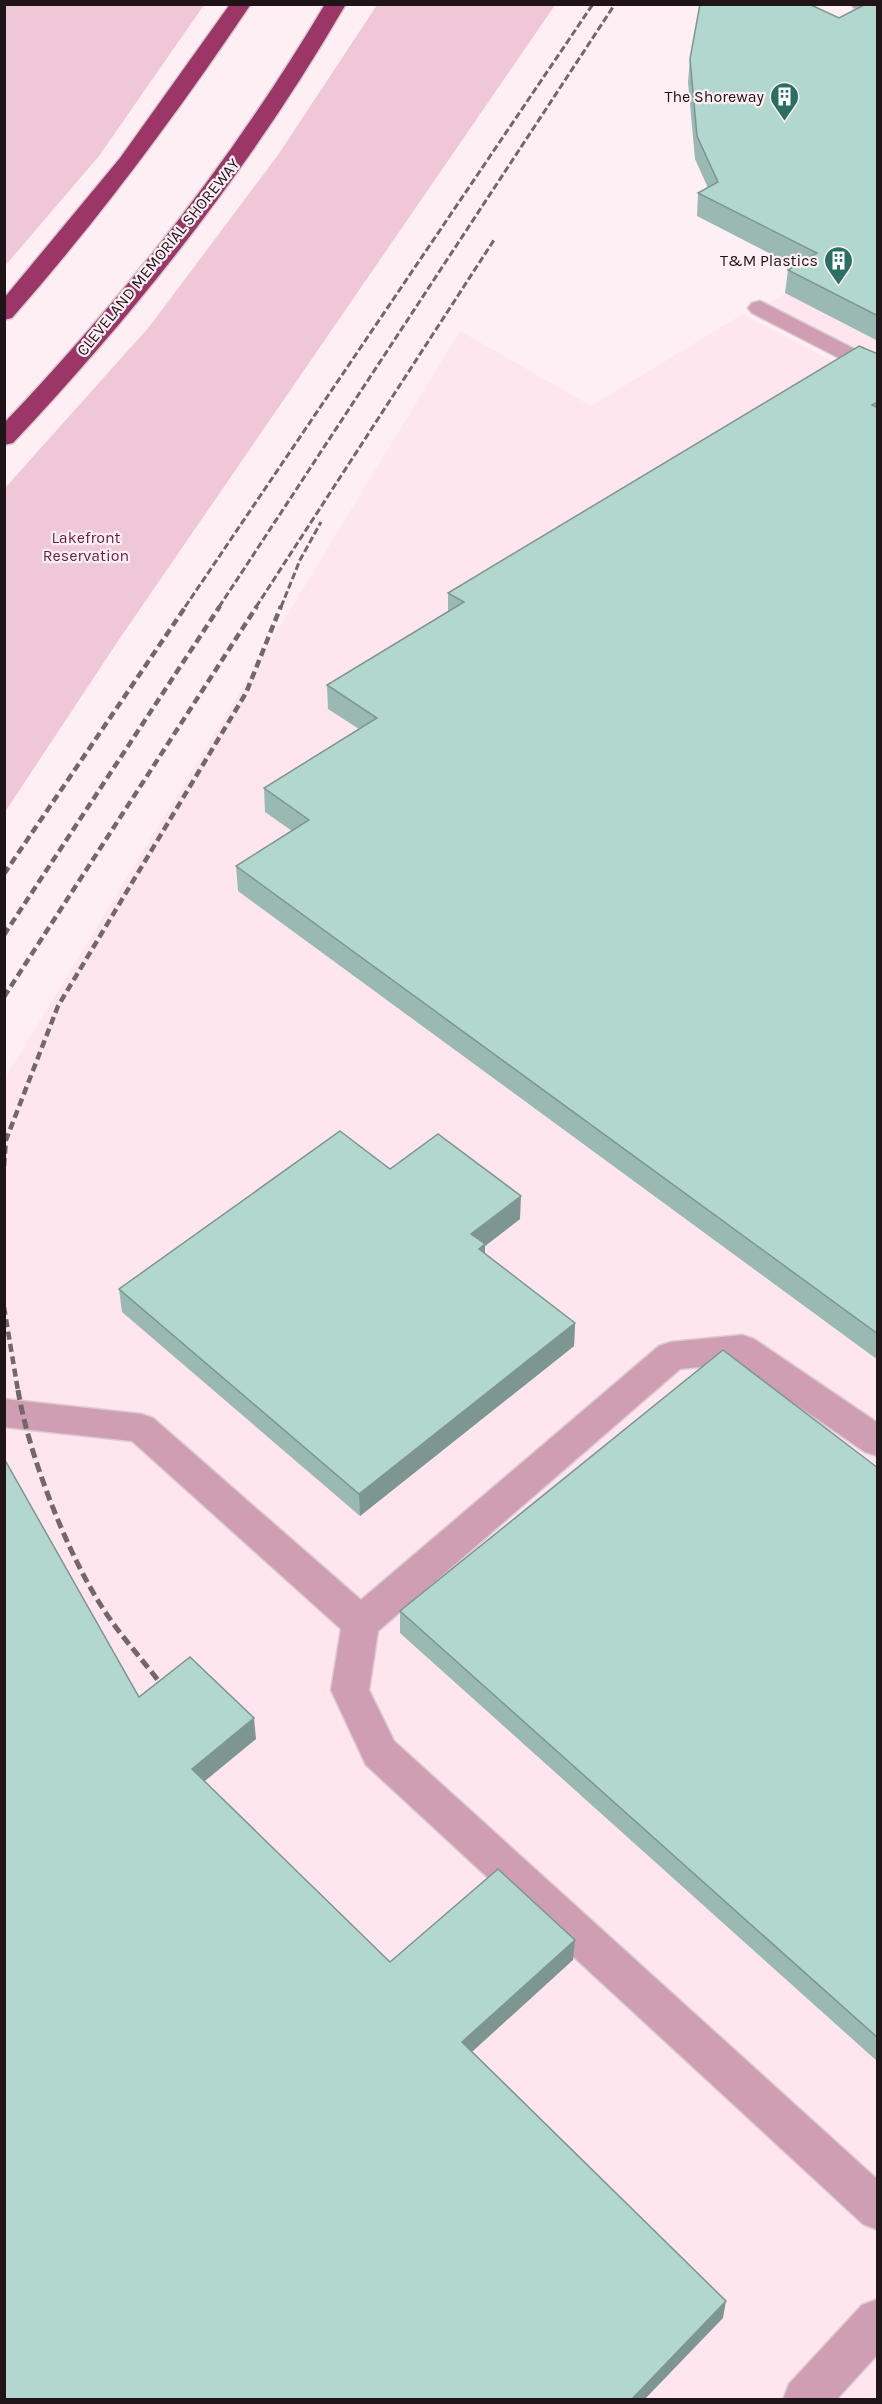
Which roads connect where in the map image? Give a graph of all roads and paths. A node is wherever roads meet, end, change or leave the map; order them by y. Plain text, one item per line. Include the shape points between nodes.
1 (241, 4) edge
2 (336, 4) edge
3 (861, 4) edge
4 (878, 12) edge
5 (760, 308) dead end
6 (4, 313) edge
7 (878, 371) edge
8 (4, 438) edge
9 (4, 1413) edge
10 (878, 1442) edge
11 (362, 1623) junction
12 (878, 2209) edge
13 (878, 2321) edge
14 (805, 2400) edge

1 - 6 highway via 148,139
2 - 8 highway, CLEVELAND MEMORIAL SHOREWAY via 254,135 202,207 104,328
3 - 4 street
5 - 7 street
9 - 11 street via 141,1428
10 - 11 street via 742,1349 671,1356
11 - 12 street via 350,1690 380,1753
13 - 14 street

